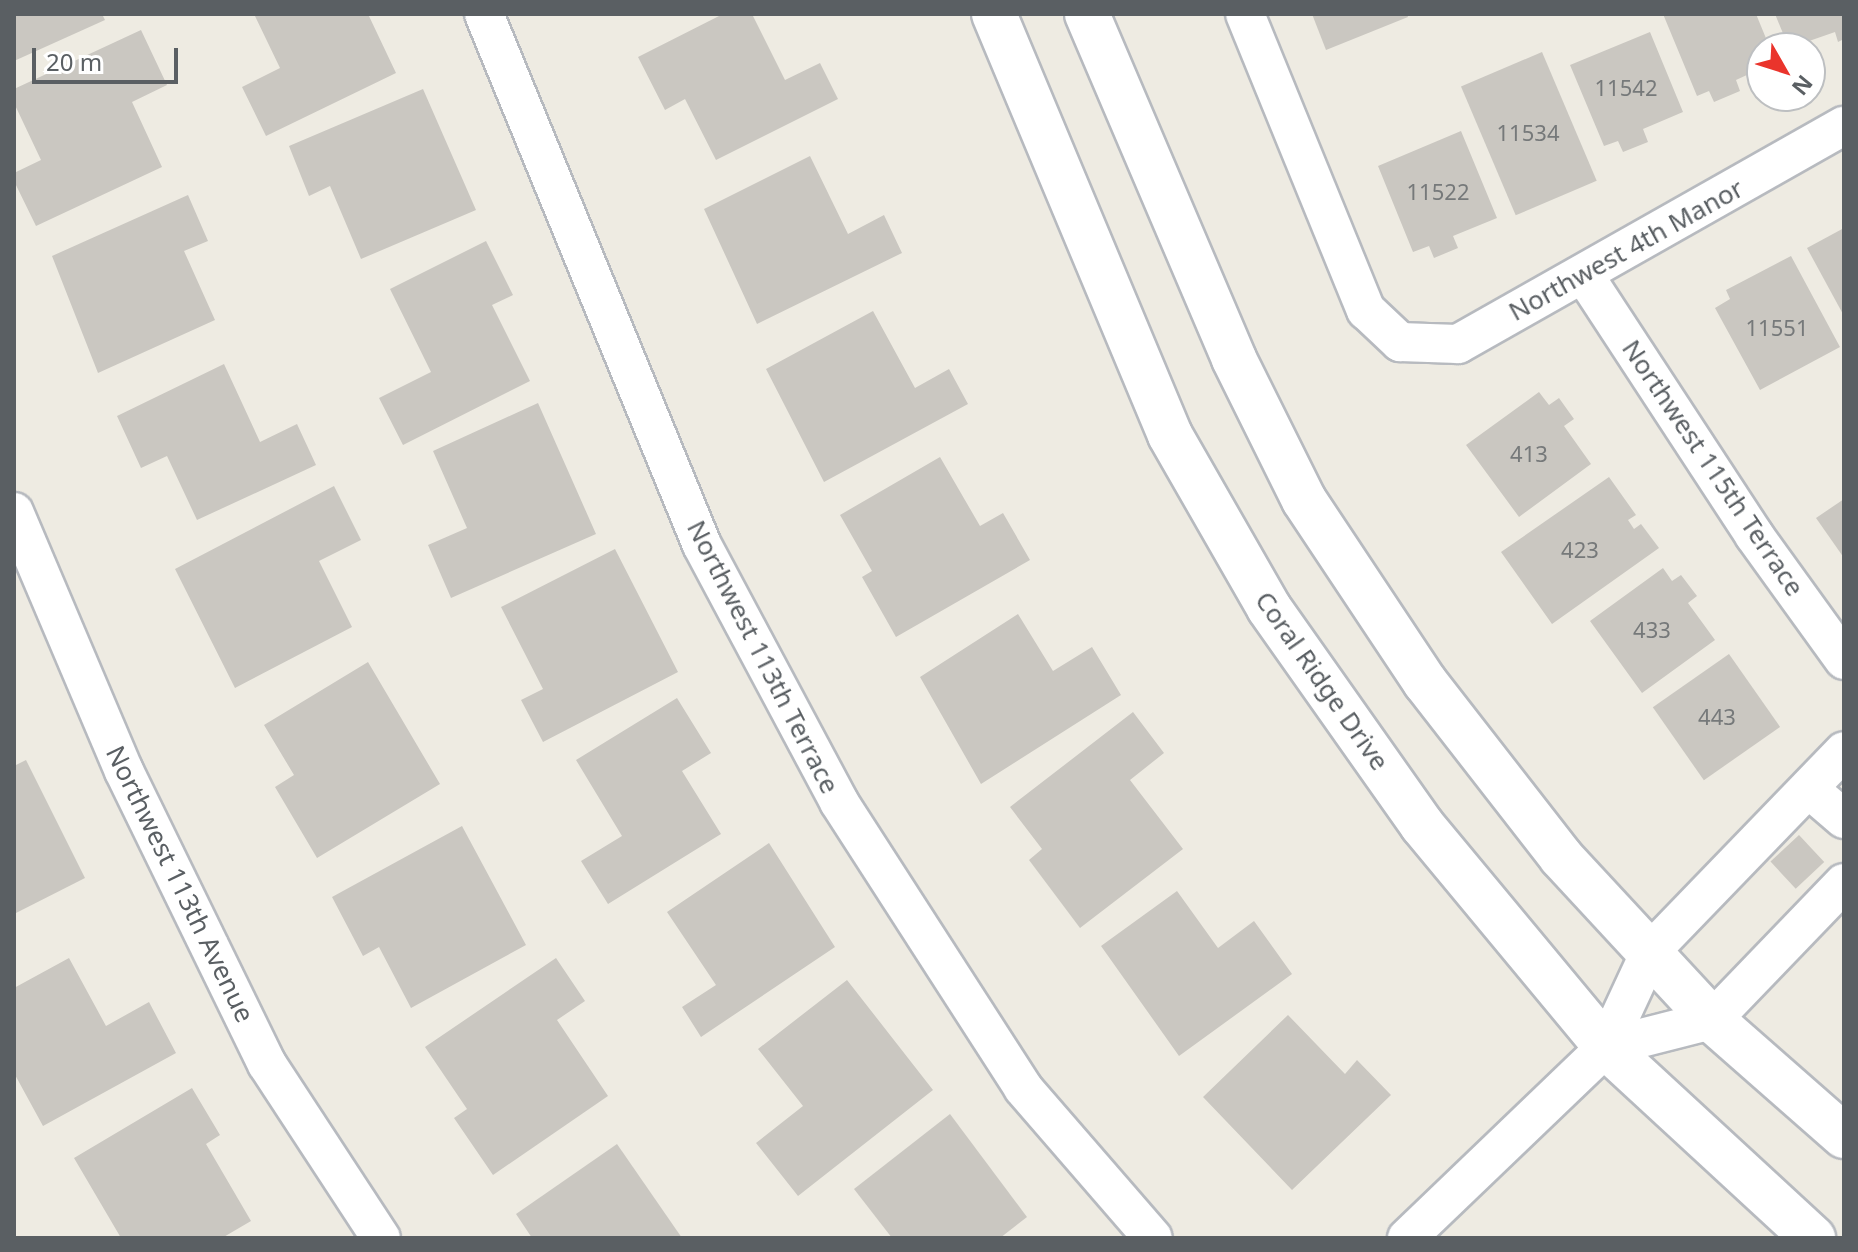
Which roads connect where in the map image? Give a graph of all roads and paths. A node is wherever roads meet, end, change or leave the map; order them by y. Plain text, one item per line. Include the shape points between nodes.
1 (484, 14) edge
2 (994, 14) edge
3 (1087, 14) edge
4 (1245, 14) edge
5 (1844, 126) edge
6 (1584, 275) junction
7 (14, 512) edge
8 (1844, 660) edge
9 (1844, 751) edge
10 (1809, 789) junction
11 (1844, 819) edge
12 (1844, 883) edge
13 (1650, 952) junction
14 (1712, 1020) junction
15 (1606, 1047) junction
16 (1844, 1136) edge
17 (381, 1238) edge
18 (1153, 1238) edge
19 (1407, 1238) edge
20 (1813, 1238) edge

1 - 18 street, Northwest 113th Terrace via 702,545 839,802 1023,1088
2 - 15 main road, Coral Ridge Drive via 1170,435 1269,608 1422,825
3 - 13 main road via 1234,359 1304,500 1425,682 1561,857
4 - 6 street, Northwest 4th Manor via 1366,310 1400,342 1458,344
5 - 6 street, Northwest 4th Manor
6 - 8 street, Northwest 115th Terrace via 1754,535
7 - 17 street, Northwest 113th Avenue via 124,771 267,1064
9 - 10 street
10 - 11 street
10 - 13 street
12 - 14 street
13 - 14 main road
13 - 15 street
14 - 15 street
14 - 16 main road
15 - 19 street
15 - 20 main road, Coral Ridge Drive

